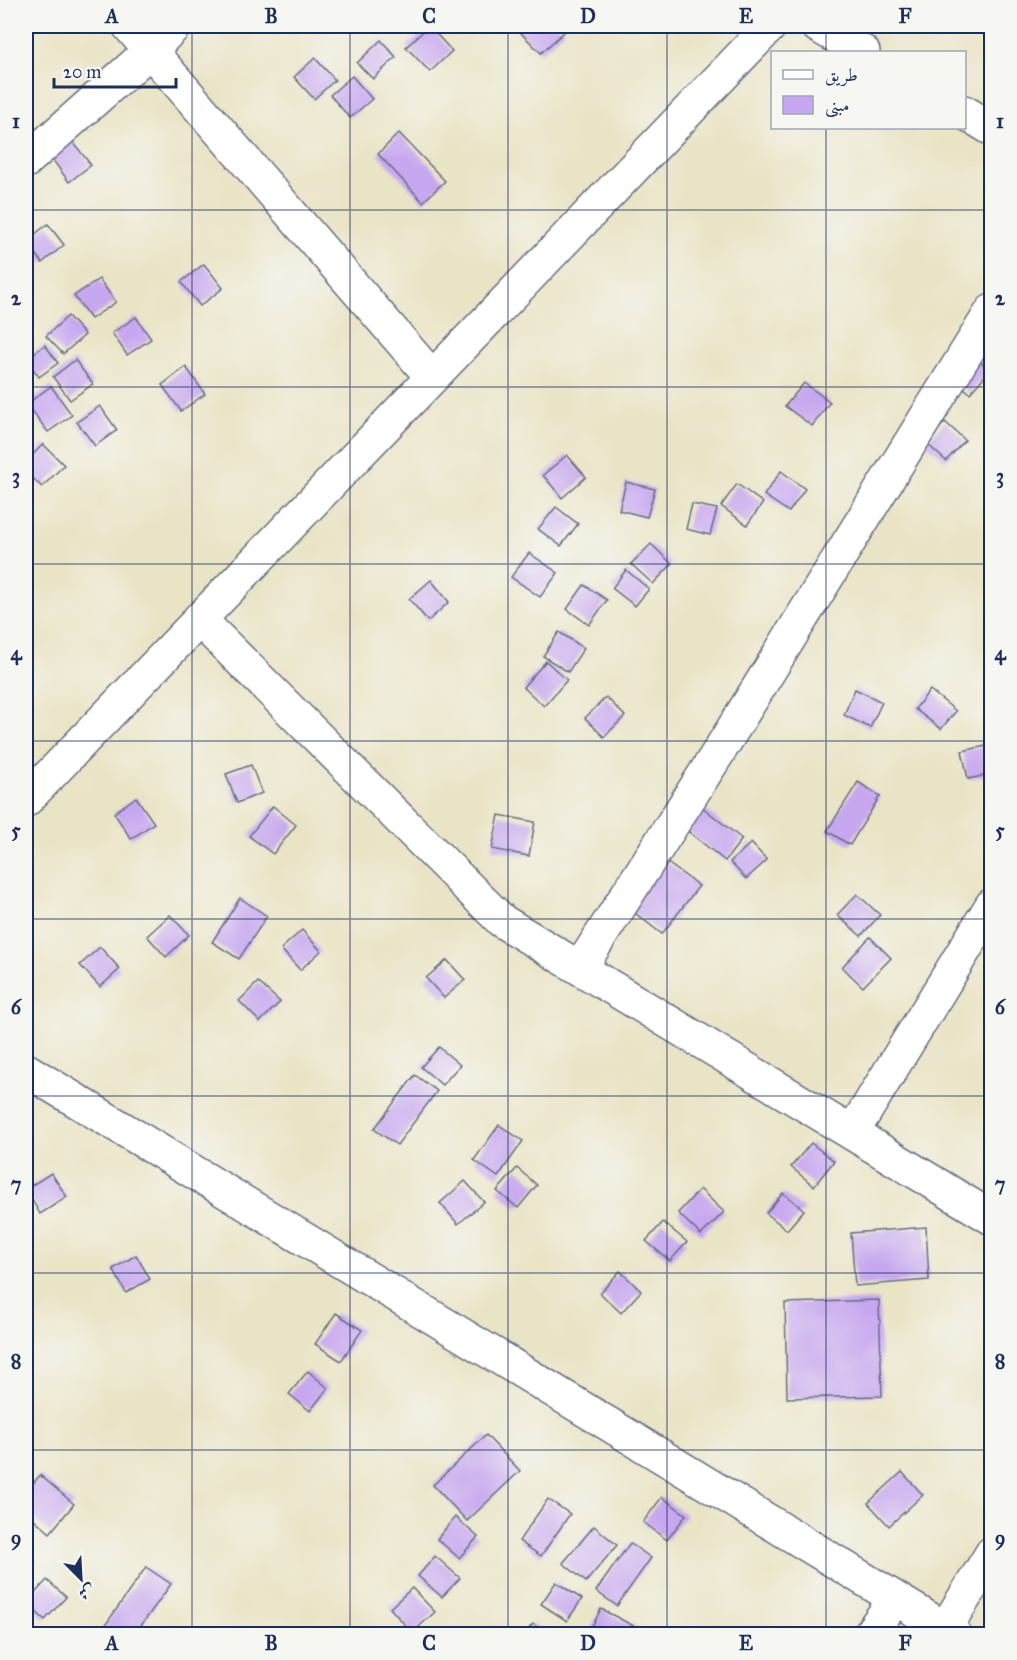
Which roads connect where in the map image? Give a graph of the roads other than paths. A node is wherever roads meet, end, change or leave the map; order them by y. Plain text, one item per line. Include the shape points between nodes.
1 (129, 26) edge
2 (174, 26) edge
3 (771, 26) edge
4 (818, 26) edge
5 (151, 50) junction
6 (861, 51) edge
7 (966, 113) edge
8 (992, 129) edge
9 (26, 162) edge
10 (992, 312) edge
11 (432, 377) junction
12 (199, 619) junction
13 (26, 800) edge
14 (992, 904) edge
15 (580, 968) junction
16 (26, 1070) edge
17 (852, 1133) junction
18 (992, 1218) edge
19 (992, 1553) edge
20 (895, 1599) junction
21 (949, 1632) edge
22 (870, 1635) edge

1 - 5 street
2 - 5 street
3 - 11 street
4 - 6 street
5 - 9 street
5 - 11 street
7 - 8 street
10 - 15 street
11 - 12 street
12 - 13 street
12 - 15 street via 502,921
14 - 17 street
15 - 17 street
16 - 20 street
17 - 18 street
19 - 21 street
20 - 21 street
20 - 22 street

